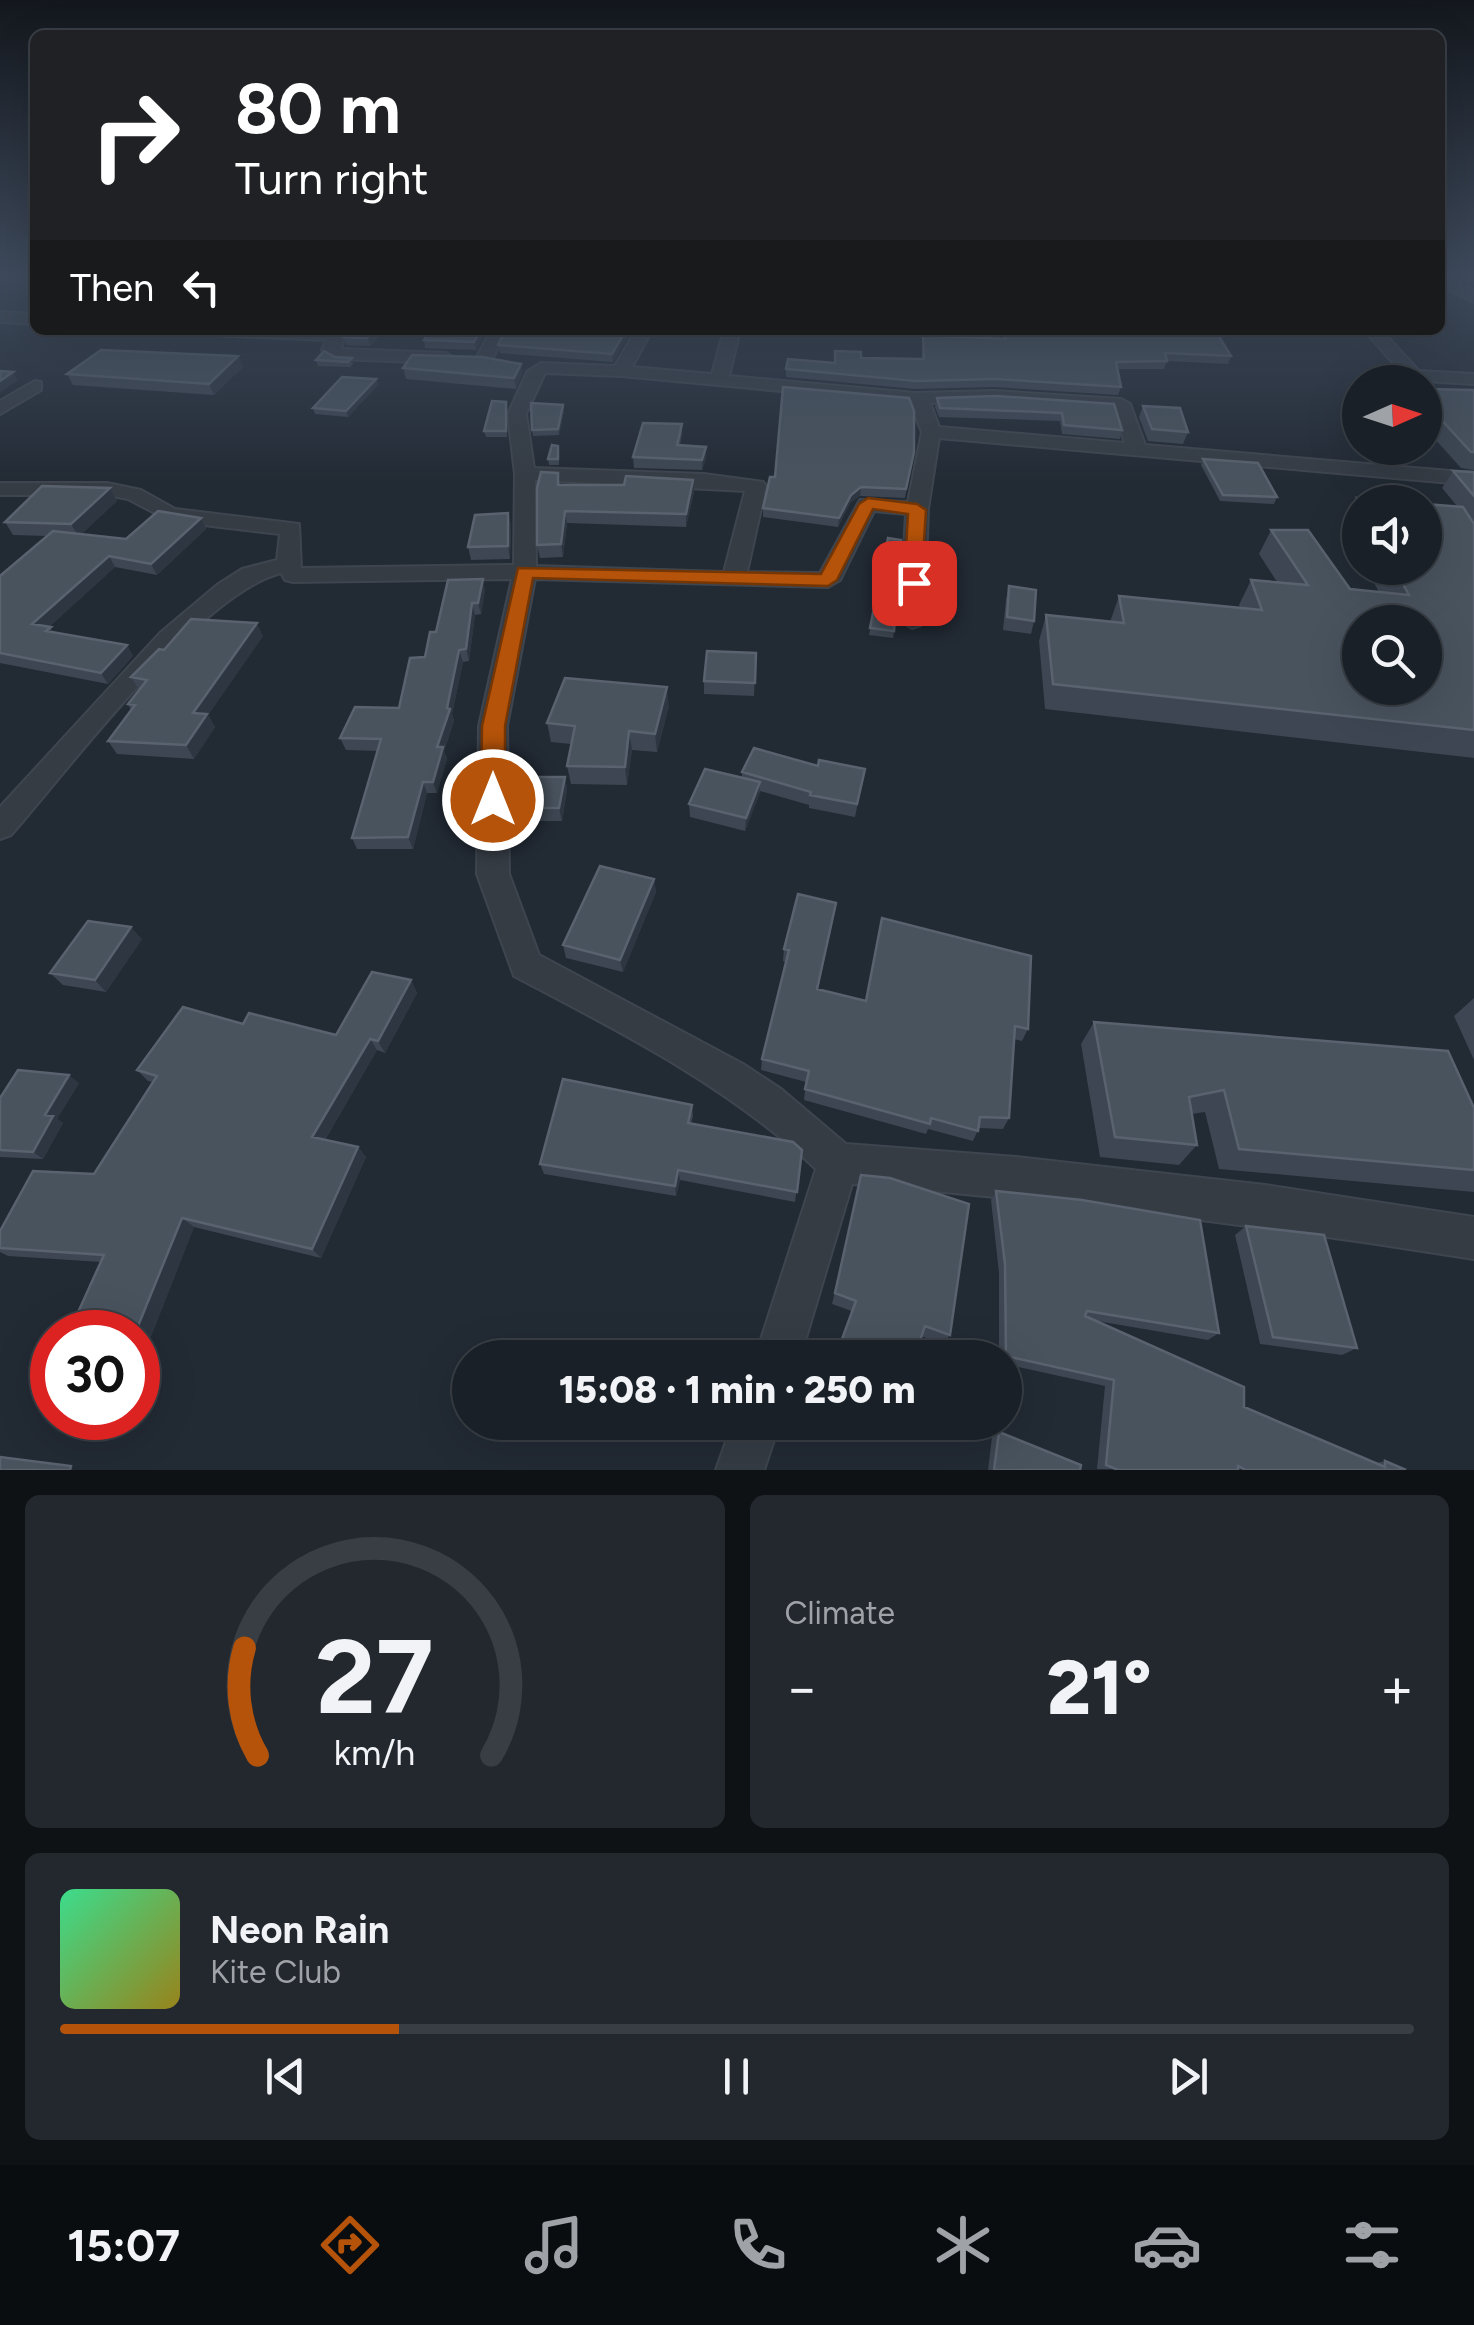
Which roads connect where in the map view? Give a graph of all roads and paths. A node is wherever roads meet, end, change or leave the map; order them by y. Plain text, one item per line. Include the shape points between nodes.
1 (331, 347) edge
2 (490, 347) edge
3 (634, 347) edge
4 (728, 347) edge
5 (1387, 347) edge
6 (484, 359) junction
7 (503, 362) edge
8 (620, 370) junction
9 (720, 378) junction
10 (1474, 379) edge
11 (35, 386) dead end
12 (915, 398) junction
13 (0, 409) edge
14 (931, 432) junction
15 (1137, 450) junction
16 (525, 474) junction
17 (1474, 479) edge
18 (0, 489) edge
19 (917, 510) junction
20 (288, 564) junction
21 (524, 572) junction
22 (734, 579) junction
23 (912, 620) dead end
24 (0, 827) edge
25 (838, 1162) junction
26 (1474, 1238) edge
27 (784, 1340) edge
28 (751, 1440) edge
29 (740, 1470) edge

1 - 6 street via 337,354 416,350
2 - 6 street
3 - 8 street
4 - 9 street
5 - 10 street via 1414,376
6 - 7 street
8 - 9 street
8 - 16 street via 532,366 536,372 517,414
9 - 12 street
11 - 13 street
12 - 14 street
12 - 15 street via 1120,404
14 - 15 street
14 - 19 street
15 - 17 street
16 - 21 street
16 - 22 street via 756,486
18 - 20 street via 107,489 134,494 170,515 291,529
19 - 22 street via 868,504 828,580
19 - 23 street
20 - 21 street via 293,575
20 - 24 street via 250,574 224,590 169,639
21 - 22 street
21 - 25 street via 493,726 492,874 526,965 681,1045 798,1122
25 - 26 street via 1265,1205
25 - 27 street
28 - 29 street

